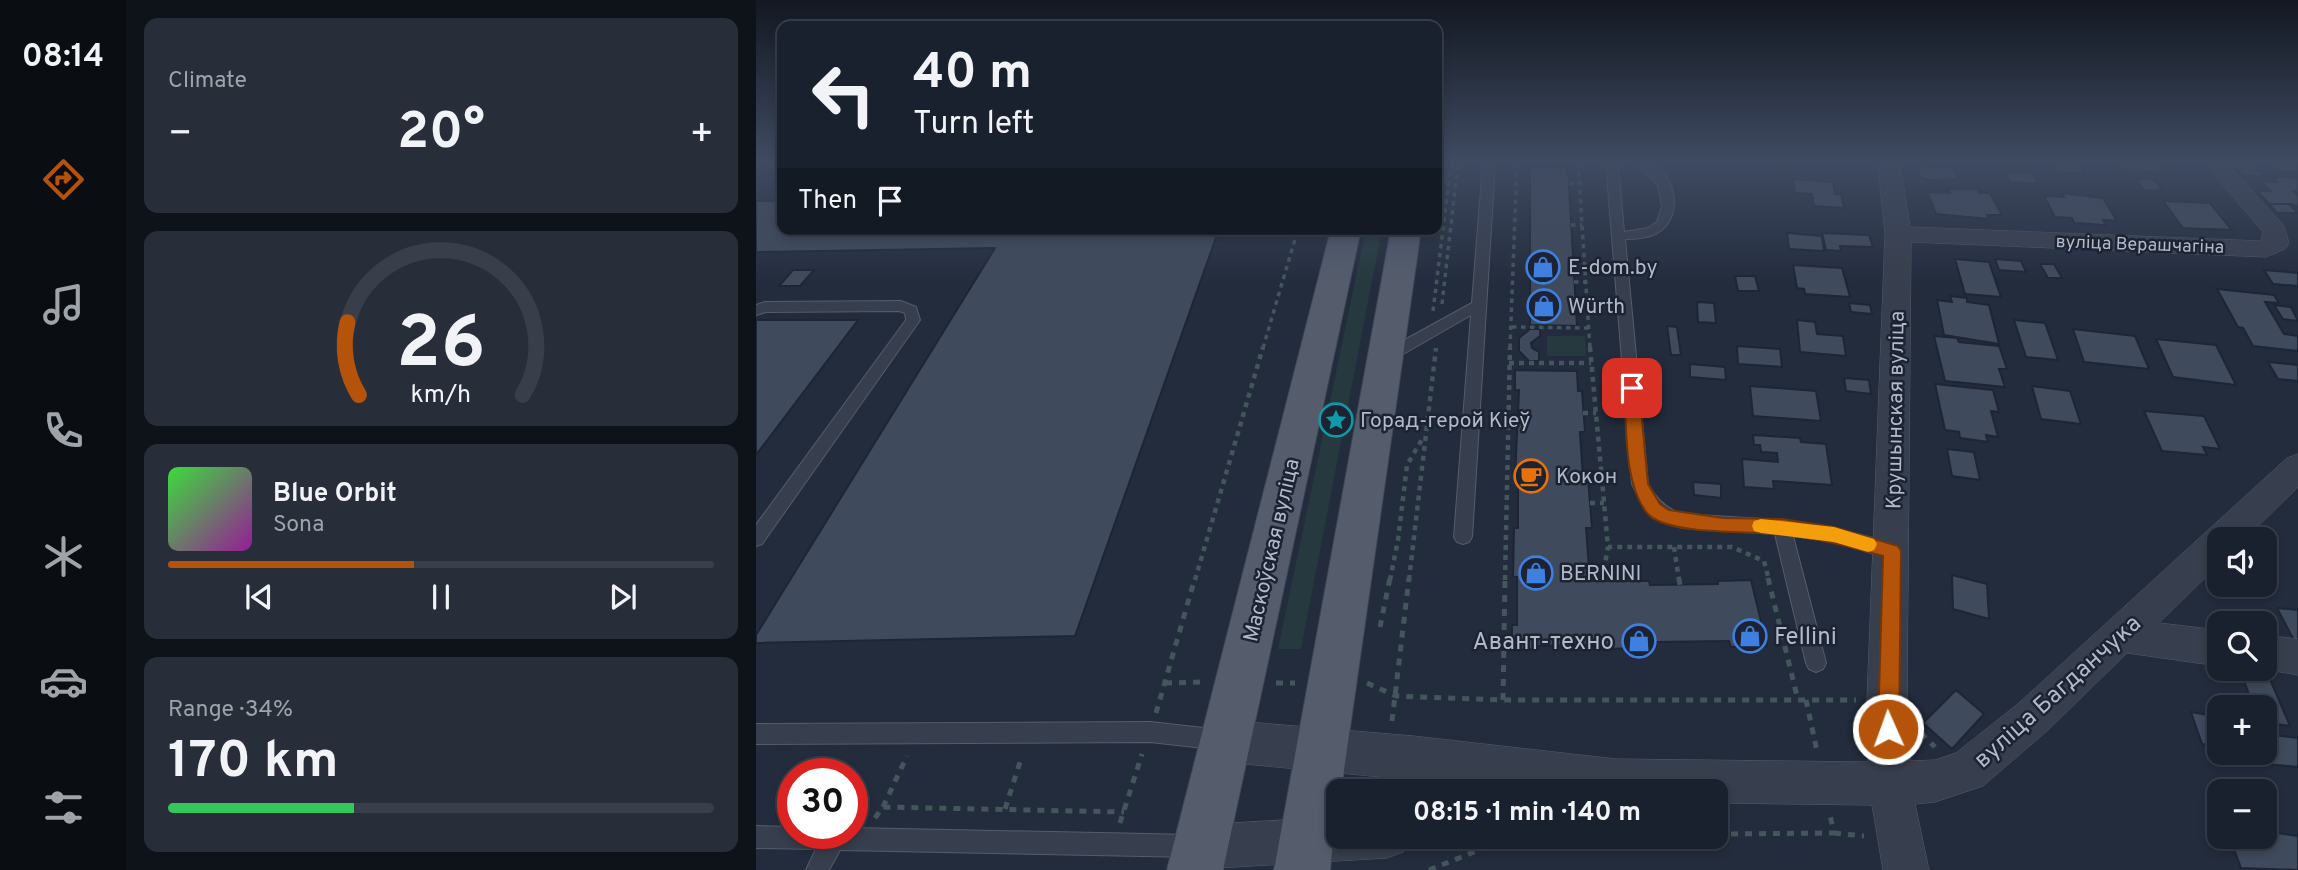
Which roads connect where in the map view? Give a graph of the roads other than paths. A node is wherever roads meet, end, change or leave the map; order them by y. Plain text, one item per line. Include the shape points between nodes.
1 (1486, 204) edge
2 (1616, 204) edge
3 (1668, 204) edge
4 (1894, 204) edge
5 (2251, 204) edge
6 (1898, 234) junction
7 (1345, 235) edge
8 (1405, 235) edge
9 (1619, 236) junction
10 (1479, 305) junction
11 (756, 310) edge
12 (1385, 358) junction
13 (2298, 467) edge
14 (1782, 527) junction
15 (2235, 527) edge
16 (1462, 537) dead end
17 (756, 539) edge
18 (1892, 551) junction
19 (2207, 553) edge
20 (2120, 635) junction
21 (2207, 646) edge
22 (2277, 655) edge
23 (2298, 657) edge
24 (1816, 663) dead end
25 (756, 734) edge
26 (1224, 741) junction
27 (1321, 751) junction
28 (1607, 779) edge
29 (1728, 782) edge
30 (1890, 784) junction
31 (756, 836) edge
32 (777, 837) edge
33 (868, 839) edge
34 (828, 849) edge
35 (1334, 849) edge
36 (1305, 856) edge
37 (1197, 858) edge
38 (817, 870) edge
39 (1906, 870) edge

1 - 10 lane
2 - 9 lane
3 - 9 lane via 1665,219 1654,230
4 - 6 street, Крушынская вуліца
5 - 6 street, вуліца Верашчагіна via 2275,231 2276,243 2266,249
6 - 18 street, Крушынская вуліца
7 - 26 main road, Маскоўская вуліца
8 - 12 main road
9 - 14 lane via 1640,484 1646,497 1654,509 1682,521
10 - 12 lane via 1435,334
10 - 16 lane
11 - 17 lane via 901,306 911,310 913,320
12 - 27 main road
13 - 15 street, вуліца Багданчука
14 - 18 lane
14 - 24 lane
18 - 30 street, Крушынская вуліца via 1887,701
19 - 20 street, вуліца Багданчука
20 - 21 street
20 - 30 street, вуліца Багданчука via 1968,771 1935,781
22 - 23 street
25 - 26 lane via 1150,732
26 - 27 street, вуліца Багданчука
26 - 37 main road, Маскоўская вуліца
27 - 28 street, вуліца Багданчука
27 - 36 main road
29 - 30 street, вуліца Багданчука
30 - 39 street, Крушынская вуліца
31 - 32 lane
33 - 37 lane via 1113,845
34 - 38 lane
35 - 36 street
36 - 37 street

